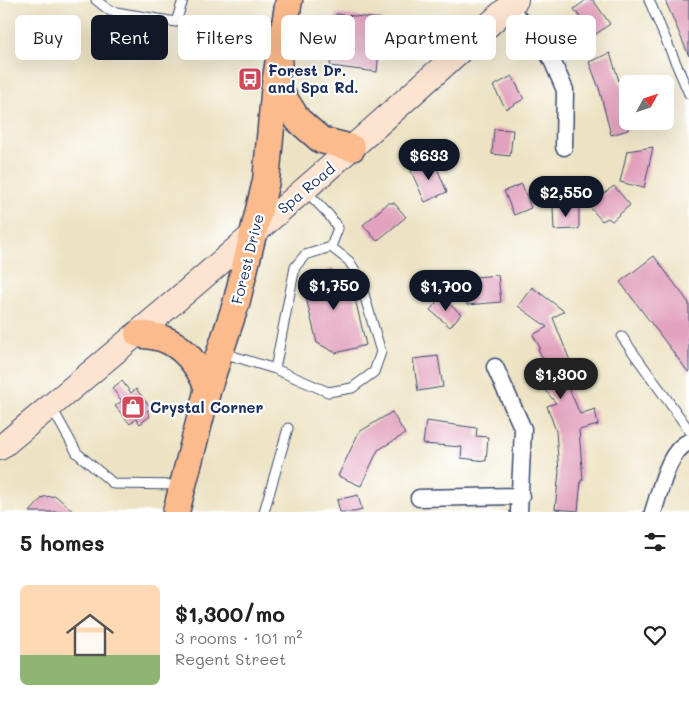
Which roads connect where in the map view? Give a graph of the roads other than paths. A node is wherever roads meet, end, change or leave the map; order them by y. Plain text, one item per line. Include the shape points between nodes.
1 (96, 0) edge
2 (183, 0) edge
3 (289, 0) edge
4 (649, 0) edge
5 (513, 3) edge
6 (275, 84) junction
7 (689, 94) edge
8 (564, 147) dead end
9 (352, 148) junction
10 (305, 190) junction
11 (254, 232) junction
12 (331, 247) junction
13 (138, 334) junction
14 (622, 337) dead end
15 (220, 352) junction
16 (495, 367) dead end
17 (274, 369) junction
18 (208, 388) junction
19 (51, 406) junction
20 (288, 428) dead end
21 (689, 430) edge
22 (689, 442) edge
23 (0, 448) edge
24 (184, 485) junction
25 (418, 498) dead end
26 (520, 504) edge
27 (176, 512) edge
28 (264, 512) edge
29 (653, 512) edge

1 - 2 lane via 110,11 176,22
3 - 6 main road, Forest Drive
4 - 7 lane
5 - 8 street via 551,58 565,90
5 - 9 main road, Spa Road
6 - 9 main road via 298,120 321,140
6 - 11 main road, Forest Drive via 266,181
9 - 10 main road, Spa Road
10 - 11 main road, Spa Road
10 - 12 lane via 338,228
11 - 13 main road, Spa Road
11 - 15 main road, Forest Drive
12 - 17 lane via 305,255 295,267
12 - 17 lane via 350,262 359,276 381,352 374,372 352,388 328,392
13 - 18 main road via 161,338 180,349 197,366
13 - 19 main road, Spa Road
14 - 21 lane
15 - 17 lane
15 - 18 main road, Forest Drive
16 - 26 street via 523,428
18 - 24 main road, Forest Drive
19 - 23 main road, Spa Road
19 - 24 lane via 77,453 114,484
20 - 28 lane
22 - 29 street via 671,460
24 - 27 main road, Forest Drive
25 - 26 street

